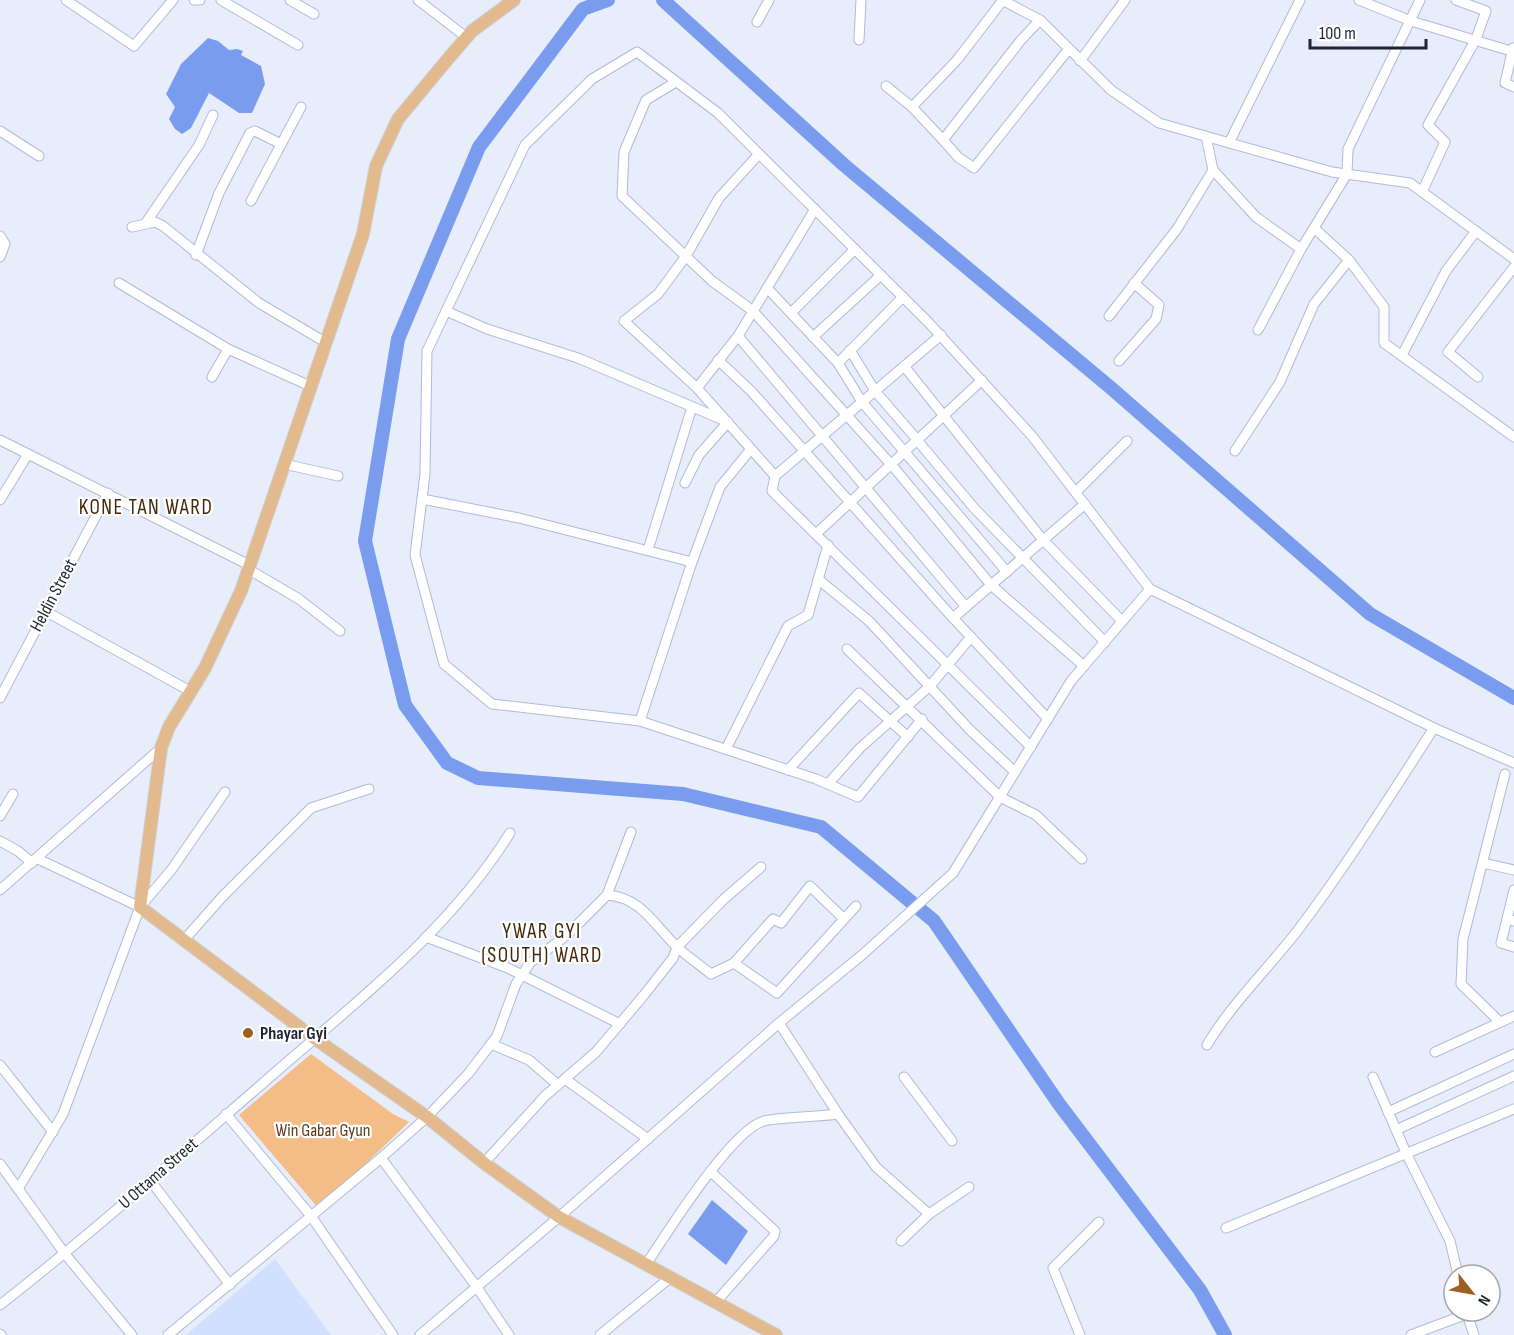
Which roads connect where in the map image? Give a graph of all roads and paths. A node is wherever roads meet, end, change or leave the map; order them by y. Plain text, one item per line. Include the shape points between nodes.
1 (66, 0) edge
2 (173, 0) edge
3 (194, 0) edge
4 (201, 0) edge
5 (221, 0) edge
6 (290, 0) edge
7 (418, 0) edge
8 (514, 0) edge
9 (769, 0) edge
10 (861, 0) edge
11 (1003, 0) edge
12 (1125, 0) edge
13 (1300, 0) edge
14 (1359, 0) edge
15 (1420, 0) edge
16 (1456, 0) edge
17 (314, 14) dead end
18 (1040, 20) junction
19 (1411, 21) junction
20 (758, 22) dead end
21 (466, 37) junction
22 (1476, 39) junction
23 (859, 40) dead end
24 (298, 45) dead end
25 (1512, 49) edge
26 (1068, 50) junction
27 (1080, 61) junction
28 (676, 81) junction
29 (886, 86) dead end
30 (1514, 87) edge
31 (301, 107) dead end
32 (912, 107) junction
33 (213, 115) dead end
34 (0, 131) edge
35 (1206, 136) junction
36 (943, 140) junction
37 (1229, 143) junction
38 (281, 144) junction
39 (759, 154) junction
40 (39, 156) dead end
41 (1212, 170) junction
42 (1347, 174) junction
43 (1422, 192) junction
44 (251, 201) dead end
45 (815, 210) junction
46 (145, 224) junction
47 (132, 227) dead end
48 (1314, 228) junction
49 (1476, 231) junction
50 (0, 236) edge
51 (855, 249) junction
52 (1301, 249) junction
53 (196, 255) junction
54 (686, 256) junction
55 (0, 257) edge
56 (1514, 259) edge
57 (1349, 260) junction
58 (1514, 267) edge
59 (881, 275) junction
60 (119, 283) dead end
61 (1134, 283) junction
62 (767, 288) junction
63 (903, 297) junction
64 (446, 311) junction
65 (753, 311) junction
66 (791, 313) junction
67 (1109, 316) dead end
68 (1258, 330) dead end
69 (941, 335) junction
70 (738, 336) junction
71 (813, 337) junction
72 (325, 342) junction
73 (228, 350) junction
74 (850, 350) junction
75 (1402, 355) junction
76 (718, 360) junction
77 (1119, 361) dead end
78 (838, 363) junction
79 (904, 366) junction
80 (212, 377) dead end
81 (1478, 377) dead end
82 (982, 380) junction
83 (310, 386) junction
84 (697, 388) junction
85 (875, 391) junction
86 (862, 402) junction
87 (692, 407) junction
88 (846, 416) junction
89 (942, 416) junction
90 (728, 422) junction
91 (822, 436) junction
92 (1514, 437) edge
93 (916, 438) junction
94 (0, 440) edge
95 (1127, 441) dead end
96 (751, 449) junction
97 (804, 451) junction
98 (905, 451) junction
99 (1235, 451) dead end
100 (28, 454) junction
101 (284, 464) junction
102 (891, 464) junction
103 (338, 476) dead end
104 (775, 476) junction
105 (685, 483) dead end
106 (866, 488) junction
107 (1076, 492) junction
108 (108, 493) junction
109 (422, 499) junction
110 (0, 500) edge
111 (849, 503) junction
112 (1084, 504) junction
113 (817, 533) junction
114 (1043, 540) junction
115 (828, 546) junction
116 (648, 550) junction
117 (1023, 557) junction
118 (692, 562) junction
119 (249, 567) junction
120 (1007, 572) junction
121 (818, 579) junction
122 (991, 585) junction
123 (1150, 589) junction
124 (966, 607) junction
125 (45, 611) junction
126 (953, 618) junction
127 (1122, 621) junction
128 (340, 632) dead end
129 (971, 637) junction
130 (1105, 642) junction
131 (847, 649) dead end
132 (950, 665) junction
133 (1084, 666) junction
134 (930, 686) junction
135 (190, 691) junction
136 (0, 698) edge
137 (907, 706) junction
138 (922, 719) junction
139 (1048, 719) junction
140 (891, 721) junction
141 (640, 722) junction
142 (1434, 728) junction
143 (908, 737) junction
144 (1031, 747) junction
145 (161, 748) junction
146 (726, 749) junction
147 (1514, 763) edge
148 (788, 770) junction
149 (1016, 772) junction
150 (1504, 774) dead end
151 (828, 784) junction
152 (369, 789) dead end
153 (225, 792) dead end
154 (12, 794) dead end
155 (1000, 797) junction
156 (0, 816) edge
157 (510, 832) dead end
158 (631, 832) dead end
159 (0, 841) edge
160 (1082, 859) dead end
161 (35, 861) junction
162 (1483, 863) junction
163 (761, 867) dead end
164 (1514, 870) edge
165 (0, 890) edge
166 (1514, 890) edge
167 (607, 895) junction
168 (856, 906) dead end
169 (140, 907) junction
170 (844, 919) junction
171 (1510, 920) edge
172 (426, 937) junction
173 (184, 940) junction
174 (677, 947) junction
175 (1514, 947) edge
176 (734, 963) junction
177 (521, 976) junction
178 (1514, 1016) edge
179 (1498, 1021) junction
180 (779, 1023) junction
181 (620, 1024) junction
182 (314, 1038) junction
183 (491, 1044) junction
184 (1207, 1045) dead end
185 (1435, 1052) dead end
186 (1514, 1054) edge
187 (0, 1065) edge
188 (1514, 1076) edge
189 (904, 1077) dead end
190 (1373, 1077) dead end
191 (562, 1082) junction
192 (1514, 1109) edge
193 (1388, 1112) junction
194 (226, 1114) junction
195 (838, 1114) junction
196 (427, 1117) junction
197 (1396, 1130) junction
198 (52, 1132) junction
199 (648, 1138) junction
200 (952, 1141) dead end
201 (1407, 1155) junction
202 (381, 1158) junction
203 (484, 1163) junction
204 (0, 1164) edge
205 (711, 1172) junction
206 (150, 1180) junction
207 (969, 1187) dead end
208 (18, 1189) junction
209 (929, 1214) junction
210 (311, 1216) junction
211 (559, 1217) junction
212 (1098, 1222) dead end
213 (1226, 1228) dead end
214 (901, 1241) dead end
215 (65, 1254) junction
216 (647, 1263) junction
217 (1455, 1263) edge
218 (671, 1277) junction
219 (230, 1285) junction
220 (476, 1286) junction
221 (715, 1303) junction
222 (0, 1305) edge
223 (1442, 1322) edge
224 (132, 1335) edge
225 (168, 1335) edge
226 (393, 1335) edge
227 (420, 1335) edge
228 (509, 1335) edge
229 (600, 1335) edge
230 (776, 1335) edge
231 (1080, 1335) edge
232 (1411, 1335) edge

1 - 2 street via 135,46
3 - 4 street
5 - 24 street
6 - 17 street
7 - 21 street
8 - 21 main road
9 - 20 street
10 - 23 street
11 - 18 street
11 - 32 street via 957,60
12 - 27 street
13 - 37 street
14 - 19 street
15 - 19 street
16 - 22 street via 1486,11
18 - 26 street
18 - 36 street
19 - 22 street
19 - 42 street via 1348,149
21 - 72 main road via 398,119 375,166 363,234
22 - 25 street
22 - 43 street via 1428,125 1445,142
25 - 30 street via 1505,83
26 - 27 street
26 - 36 street via 974,168
27 - 35 street via 1111,90 1159,123
28 - 39 street via 718,113
28 - 54 street via 646,100 624,152 622,196
28 - 64 street via 637,52 592,79 534,136 525,145
29 - 32 street
31 - 38 street
32 - 36 street
33 - 46 street via 199,145
34 - 40 street
35 - 37 street
35 - 41 street
37 - 42 street
38 - 44 street
38 - 53 street via 255,131 250,133 219,193
39 - 45 street
39 - 54 street via 719,198
41 - 52 street via 1256,217
41 - 61 street via 1177,229
42 - 43 street via 1410,183
42 - 48 street
43 - 49 street
45 - 51 street
45 - 62 street
46 - 47 street
46 - 53 street via 155,222 163,226
48 - 52 street
48 - 57 street
49 - 56 street
49 - 75 street via 1446,272
50 - 55 street via 5,244
51 - 59 street
51 - 66 street
52 - 68 street
53 - 72 street via 259,303
54 - 65 street
54 - 84 street via 658,294 624,321
57 - 75 street via 1384,307 1384,343
57 - 99 street via 1314,304 1280,382
58 - 81 street via 1448,352
59 - 63 street
59 - 71 street
60 - 73 street
61 - 67 street
61 - 77 street via 1159,305 1156,319
62 - 65 street
62 - 66 street
63 - 69 street
63 - 74 street
64 - 87 street via 486,329 578,358
64 - 109 street via 427,351
65 - 70 street
65 - 88 street
66 - 71 street
69 - 79 street
69 - 82 street
70 - 76 street
70 - 91 street
71 - 78 street
72 - 83 main road
73 - 80 street
73 - 83 street
74 - 78 street
74 - 85 street
75 - 92 street
76 - 84 street
76 - 97 street
78 - 86 street
79 - 85 street
79 - 89 street
82 - 89 street
82 - 107 street
83 - 101 main road
84 - 90 street
85 - 86 street
85 - 93 street
86 - 88 street
86 - 98 street
87 - 90 street
87 - 116 street
88 - 91 street
88 - 102 street
89 - 93 street
89 - 114 street
90 - 96 street
90 - 105 street via 699,455
91 - 97 street
91 - 106 street
93 - 98 street
93 - 117 street via 974,508
94 - 100 street
95 - 107 street
96 - 104 street
96 - 118 street via 720,487
97 - 104 street
97 - 111 street
98 - 102 street
98 - 120 street
100 - 108 street
100 - 110 street
101 - 103 street
101 - 119 main road
102 - 106 street
102 - 122 street
104 - 113 street via 772,491
106 - 111 street
106 - 124 street
107 - 112 street
108 - 119 street
108 - 125 street, Heldin Street
109 - 116 street
109 - 141 street via 415,555 444,664 492,705
111 - 113 street
111 - 126 street
112 - 114 street
112 - 123 street
113 - 115 street
114 - 117 street
114 - 127 street
115 - 121 street
115 - 132 street
116 - 118 street
117 - 120 street
117 - 130 street
118 - 141 street
119 - 128 street via 299,599
119 - 135 main road via 205,668
120 - 122 street
121 - 134 street via 869,621
121 - 146 street via 808,615 788,626
122 - 124 street
122 - 133 street
123 - 127 street
123 - 142 street
124 - 126 street
125 - 135 street
125 - 136 street, Heldin Street
126 - 129 street
127 - 130 street
129 - 132 street
129 - 139 street
130 - 133 street
131 - 137 street
132 - 134 street
132 - 144 street
133 - 139 street
134 - 137 street
134 - 149 street
135 - 145 main road
137 - 138 street
137 - 140 street
138 - 143 street
138 - 155 street
139 - 144 street
140 - 143 street
140 - 148 street via 859,693
140 - 151 street
141 - 146 street
142 - 147 street
142 - 184 street via 1353,855 1296,932 1222,1020
143 - 151 street via 858,797
144 - 149 street
145 - 161 street
145 - 169 main road
146 - 148 street
148 - 151 street
149 - 155 street
150 - 162 street
152 - 173 street via 311,808
153 - 169 street via 172,869
154 - 156 street
155 - 160 street via 1036,815
155 - 180 street via 953,873
157 - 172 street, U Ottama Street via 485,873
158 - 167 street
159 - 161 street
161 - 165 street
161 - 169 street
162 - 164 street
162 - 179 street via 1464,939 1461,984
163 - 174 street
166 - 171 street
167 - 174 street via 622,896 649,915
167 - 177 street via 568,934 530,963
168 - 170 street
169 - 173 main road
169 - 198 street via 63,1114
170 - 176 street via 777,993
170 - 176 street via 810,886 781,923 773,919
171 - 175 street via 1500,943
172 - 177 street
172 - 182 street, U Ottama Street via 404,961
173 - 182 main road
174 - 176 street via 711,974
174 - 181 street via 673,958
177 - 181 street
177 - 183 street
178 - 179 street
179 - 185 street
180 - 195 street
180 - 199 street
181 - 191 street
182 - 194 street, U Ottama Street
182 - 196 main road
183 - 191 street via 529,1060
183 - 196 street
186 - 193 street
187 - 198 street
188 - 197 street
189 - 200 street
190 - 193 street
191 - 199 street
191 - 203 street via 510,1131
192 - 201 street
193 - 197 street
194 - 206 street, U Ottama Street
194 - 210 street
195 - 205 street via 763,1122 743,1135
195 - 209 street via 876,1167
196 - 202 street
196 - 203 main road
197 - 201 street
198 - 208 street
199 - 211 street
201 - 213 street
201 - 217 street via 1450,1241
202 - 210 street
202 - 220 street
203 - 211 main road
204 - 208 street
205 - 216 street
205 - 221 street via 775,1231
206 - 215 street, U Ottama Street
206 - 219 street
207 - 209 street
208 - 215 street
209 - 214 street
210 - 219 street
210 - 226 street
211 - 216 main road
211 - 220 street
212 - 231 street via 1053,1268
215 - 222 street, U Ottama Street
215 - 224 street
216 - 218 main road
218 - 221 main road
218 - 229 street
219 - 225 street
220 - 227 street
220 - 228 street
221 - 230 main road
223 - 232 street

